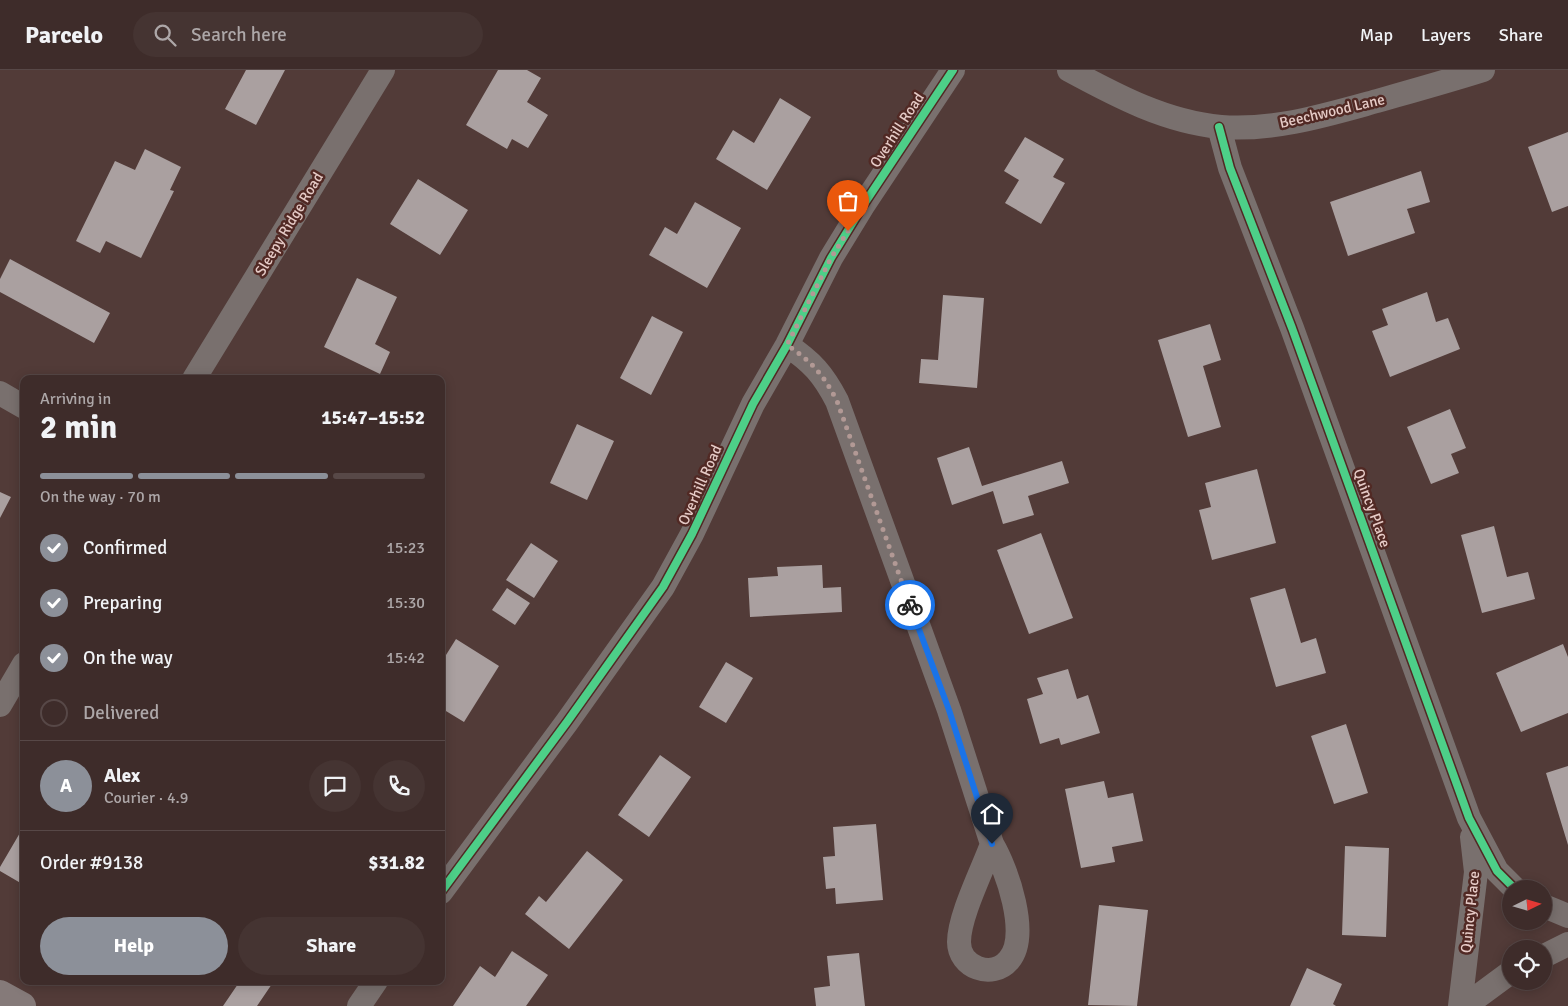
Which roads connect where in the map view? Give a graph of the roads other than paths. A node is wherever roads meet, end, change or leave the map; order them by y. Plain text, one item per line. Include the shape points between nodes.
1 (383, 70) edge
2 (953, 70) edge
3 (1069, 70) edge
4 (1482, 70) edge
5 (1219, 127) junction
6 (787, 345) junction
7 (196, 375) edge
8 (0, 393) edge
9 (20, 405) edge
10 (20, 671) edge
11 (0, 705) edge
12 (1468, 818) junction
13 (992, 844) dead end
14 (1506, 880) edge
15 (445, 887) edge
16 (1552, 909) edge
17 (1568, 916) edge
18 (1568, 944) edge
19 (1552, 952) edge
20 (1502, 979) edge
21 (373, 985) edge
22 (0, 994) edge
23 (22, 1006) edge
24 (358, 1006) edge
25 (1460, 1006) edge
26 (1465, 1006) edge

1 - 7 street, Sleepy Ridge Road
2 - 6 street, Overhill Road via 831,258
3 - 5 street, Beechwood Lane via 1138,106 1184,121
4 - 5 street, Beechwood Lane via 1321,116 1243,128
5 - 12 street, Quincy Place via 1230,168 1295,338
6 - 13 street via 809,360 826,379 837,401 949,710
6 - 15 street, Overhill Road via 753,404 692,534 663,587
8 - 9 street
10 - 11 street
12 - 14 street, Quincy Place via 1497,871
12 - 25 street, Quincy Place via 1476,872
16 - 17 street
18 - 19 street
20 - 26 street
21 - 24 street
22 - 23 main road

